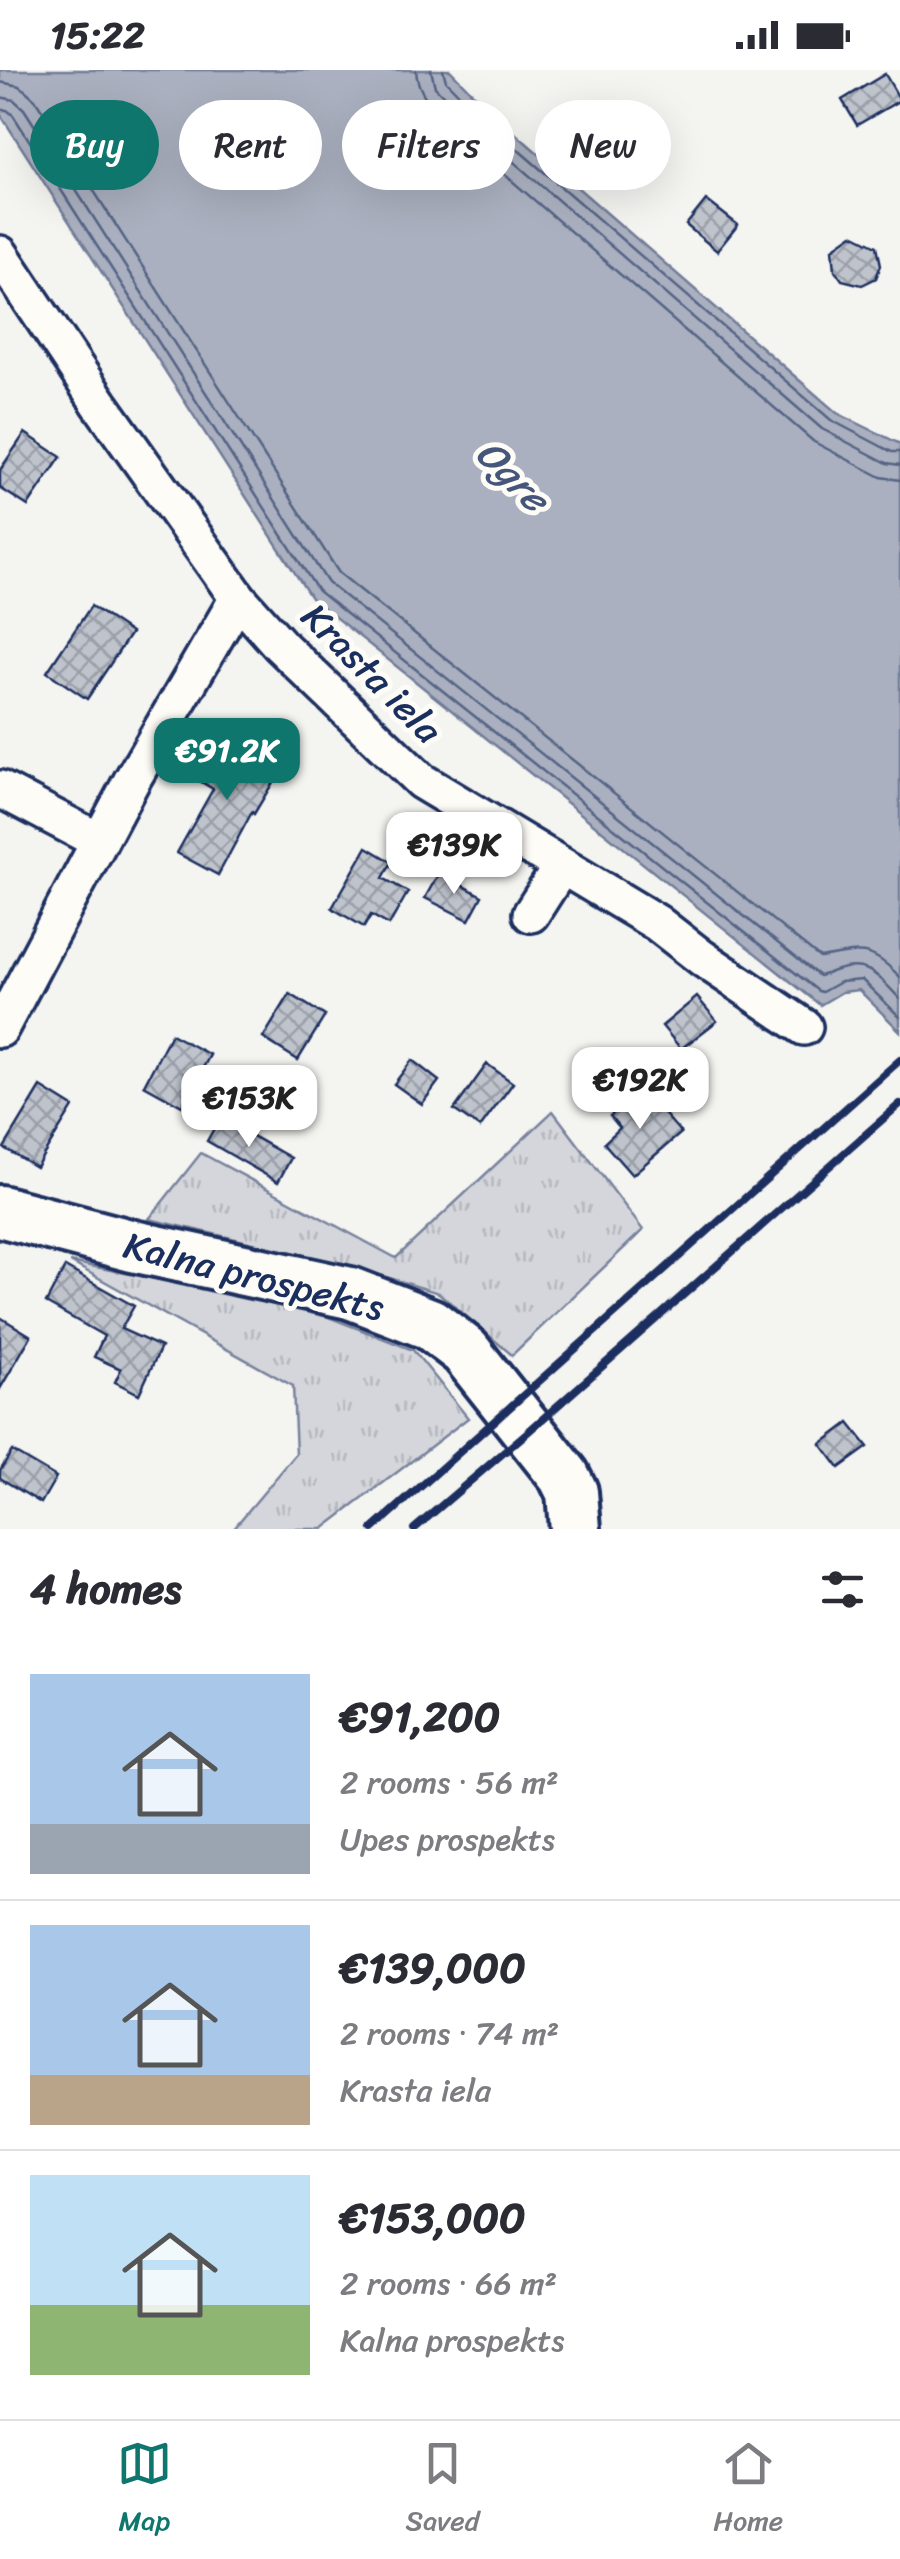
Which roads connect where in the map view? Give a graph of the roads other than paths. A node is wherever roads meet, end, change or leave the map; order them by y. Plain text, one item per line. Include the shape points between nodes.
1 (0, 254) edge
2 (238, 598) junction
3 (0, 789) edge
4 (100, 841) junction
5 (561, 866) junction
6 (531, 914) dead end
7 (804, 1027) dead end
8 (0, 1030) edge
9 (0, 1211) edge
10 (574, 1529) edge

1 - 2 street, Krasta iela
2 - 4 street
2 - 5 street, Krasta iela via 420,781
3 - 4 street
4 - 8 street
5 - 6 street
5 - 7 street, Krasta iela via 657,923
9 - 10 main road, Kalna prospekts via 350,1292 430,1324 466,1352 564,1476

